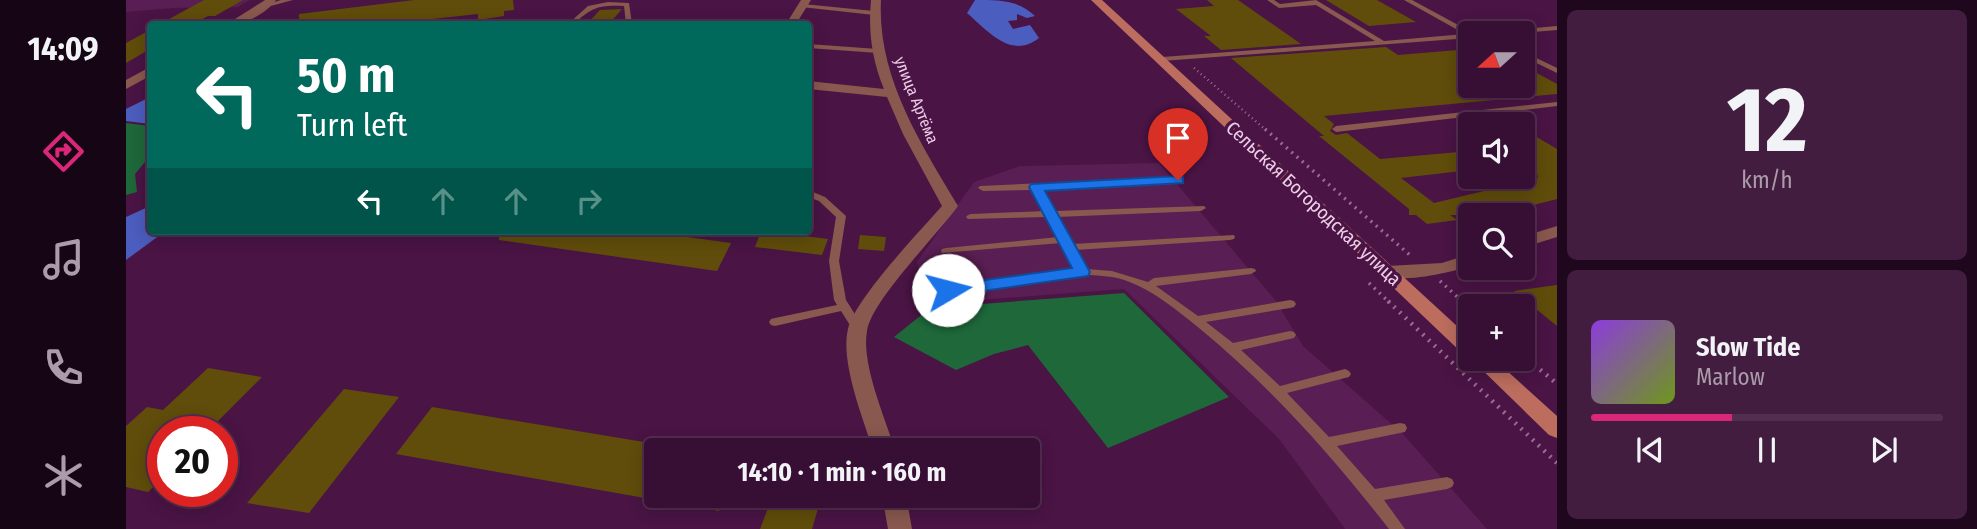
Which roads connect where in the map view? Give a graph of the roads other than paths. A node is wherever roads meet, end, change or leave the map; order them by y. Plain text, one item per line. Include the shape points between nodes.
1 (290, 0) edge
2 (1096, 0) edge
3 (1270, 0) edge
4 (1407, 0) edge
5 (1315, 1) edge
6 (269, 3) edge
7 (804, 3) edge
8 (875, 6) edge
9 (238, 21) edge
10 (574, 21) edge
11 (629, 21) edge
12 (793, 21) edge
13 (1458, 28) edge
14 (1557, 28) edge
15 (1535, 30) edge
16 (1458, 36) edge
17 (1382, 43) junction
18 (812, 46) edge
19 (878, 51) junction
20 (1162, 59) junction
21 (1535, 60) edge
22 (1557, 71) edge
23 (147, 73) edge
24 (126, 85) edge
25 (812, 85) edge
26 (893, 93) junction
27 (1557, 104) edge
28 (1336, 129) dead end
29 (1178, 180) dead end
30 (1036, 187) junction
31 (983, 188) dead end
32 (812, 195) edge
33 (1201, 208) dead end
34 (1051, 215) junction
35 (971, 217) dead end
36 (1557, 231) edge
37 (1230, 237) dead end
38 (1535, 239) edge
39 (1067, 243) junction
40 (946, 251) dead end
41 (1458, 264) edge
42 (1251, 271) dead end
43 (1082, 272) junction
44 (1387, 272) junction
45 (1150, 286) junction
46 (948, 290) dead end
47 (1290, 304) dead end
48 (844, 307) junction
49 (1196, 320) junction
50 (775, 322) dead end
51 (857, 327) junction
52 (1290, 335) dead end
53 (1458, 338) edge
54 (1231, 348) junction
55 (1494, 371) edge
56 (1345, 374) dead end
57 (1278, 391) junction
58 (1400, 428) dead end
59 (1557, 429) edge
60 (881, 438) edge
61 (1326, 443) junction
62 (1447, 483) dead end
63 (1372, 496) junction
64 (896, 508) edge
65 (900, 529) edge
66 (1398, 529) edge

1 - 6 lane
2 - 20 main road, Сельская Богородская улица
3 - 5 lane via 1279,6
4 - 13 lane
5 - 17 lane
6 - 9 street
7 - 8 lane
7 - 12 street
8 - 19 street, улица Артёма
10 - 11 lane via 587,7 601,3 627,4
14 - 15 lane
16 - 17 lane
17 - 20 lane
18 - 19 lane
19 - 26 street, улица Артёма
20 - 44 main road, Сельская Богородская улица
21 - 22 lane
23 - 24 street
25 - 26 street
26 - 51 street, улица Артёма via 908,134 950,206 870,304
27 - 28 lane
29 - 30 lane
30 - 31 lane
30 - 34 lane
32 - 48 lane via 841,216 834,261
33 - 34 lane
34 - 35 lane
34 - 39 lane
36 - 38 street
37 - 39 lane
39 - 40 lane
39 - 43 lane
41 - 44 street
42 - 45 lane
43 - 45 lane via 1135,279
43 - 46 lane
44 - 53 main road, Сельская Богородская улица
45 - 49 lane
47 - 49 lane
48 - 50 lane
48 - 51 lane
49 - 54 lane
51 - 60 street via 857,350
52 - 54 lane
54 - 57 lane
55 - 59 main road
56 - 57 lane
57 - 61 lane
58 - 61 lane
61 - 63 lane
62 - 63 lane
63 - 66 lane
64 - 65 street

